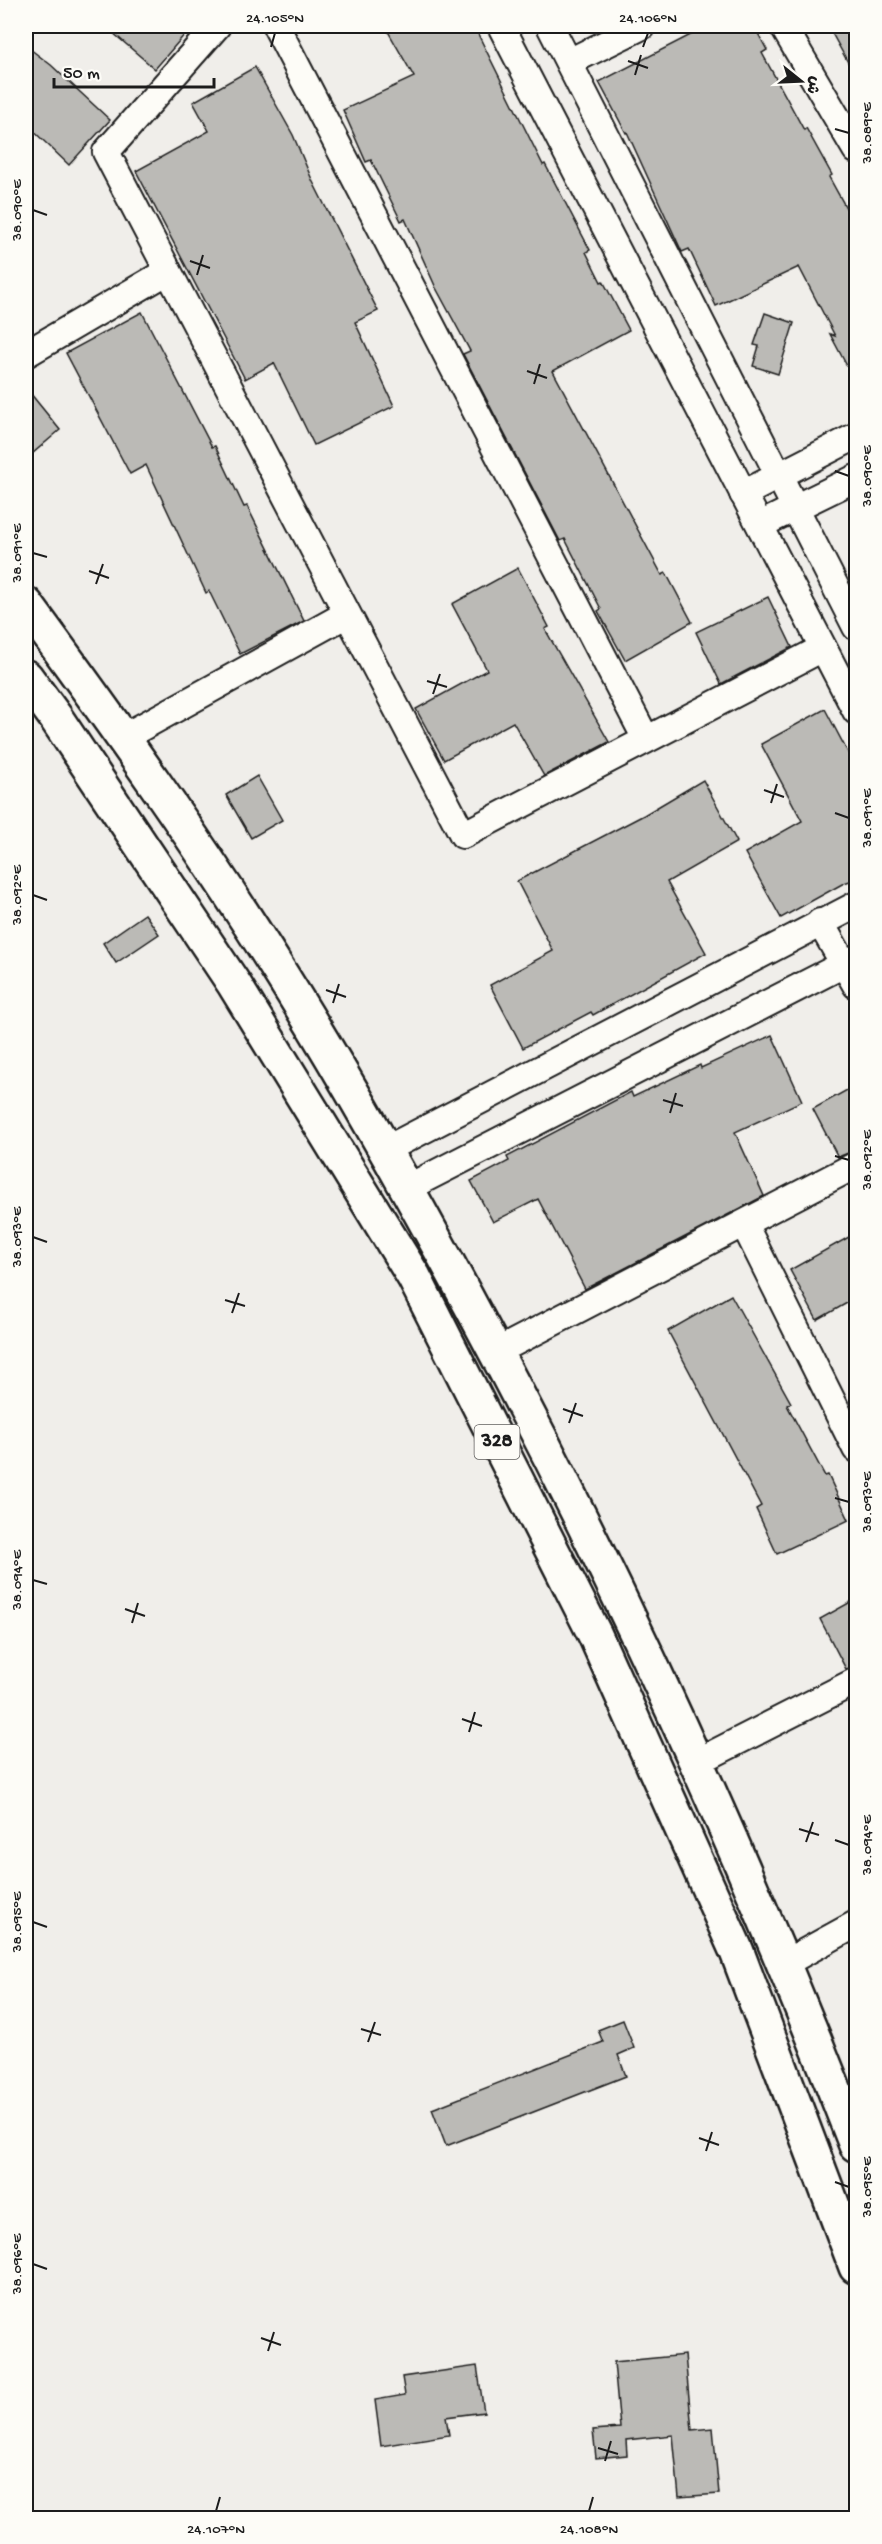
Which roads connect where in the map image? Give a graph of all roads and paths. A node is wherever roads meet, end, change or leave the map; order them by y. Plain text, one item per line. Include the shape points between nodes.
1 (217, 26) edge
2 (276, 26) edge
3 (501, 26) edge
4 (550, 26) edge
5 (642, 26) edge
6 (783, 26) edge
7 (569, 62) junction
8 (856, 150) edge
9 (168, 271) junction
10 (26, 354) edge
11 (856, 436) edge
12 (779, 476) junction
13 (856, 478) edge
14 (743, 494) junction
15 (796, 508) junction
16 (760, 525) junction
17 (26, 604) edge
18 (347, 614) junction
19 (856, 627) edge
20 (824, 648) junction
21 (26, 677) edge
22 (856, 711) edge
23 (124, 737) junction
24 (646, 739) junction
25 (856, 905) edge
26 (820, 922) junction
27 (852, 969) edge
28 (386, 1150) junction
29 (856, 1165) edge
30 (407, 1188) junction
31 (744, 1224) junction
32 (496, 1352) junction
33 (856, 1449) edge
34 (856, 1681) edge
35 (697, 1762) junction
36 (856, 1924) edge
37 (785, 1963) junction
38 (856, 2145) edge
39 (856, 2267) edge

1 - 9 street via 106,152
2 - 24 street
3 - 14 street
4 - 7 street
5 - 7 street
6 - 8 street
7 - 12 street
9 - 10 street
9 - 18 street
11 - 12 street
12 - 14 street
12 - 15 street
13 - 15 street
14 - 16 street
15 - 16 street
15 - 19 street
16 - 20 street
17 - 23 main road
18 - 23 street
18 - 24 street via 463,836
20 - 22 street
20 - 24 street
21 - 39 main road, 328 via 234,984 414,1277 595,1635 737,1952
23 - 28 main road via 281,974
25 - 26 street
26 - 27 street
26 - 28 street
27 - 30 street
28 - 30 main road
29 - 31 street
30 - 32 main road, 328
31 - 32 street
31 - 33 street
32 - 35 main road, 328 via 593,1539
34 - 35 street
35 - 37 main road, 328
36 - 37 street
37 - 38 main road, 328

